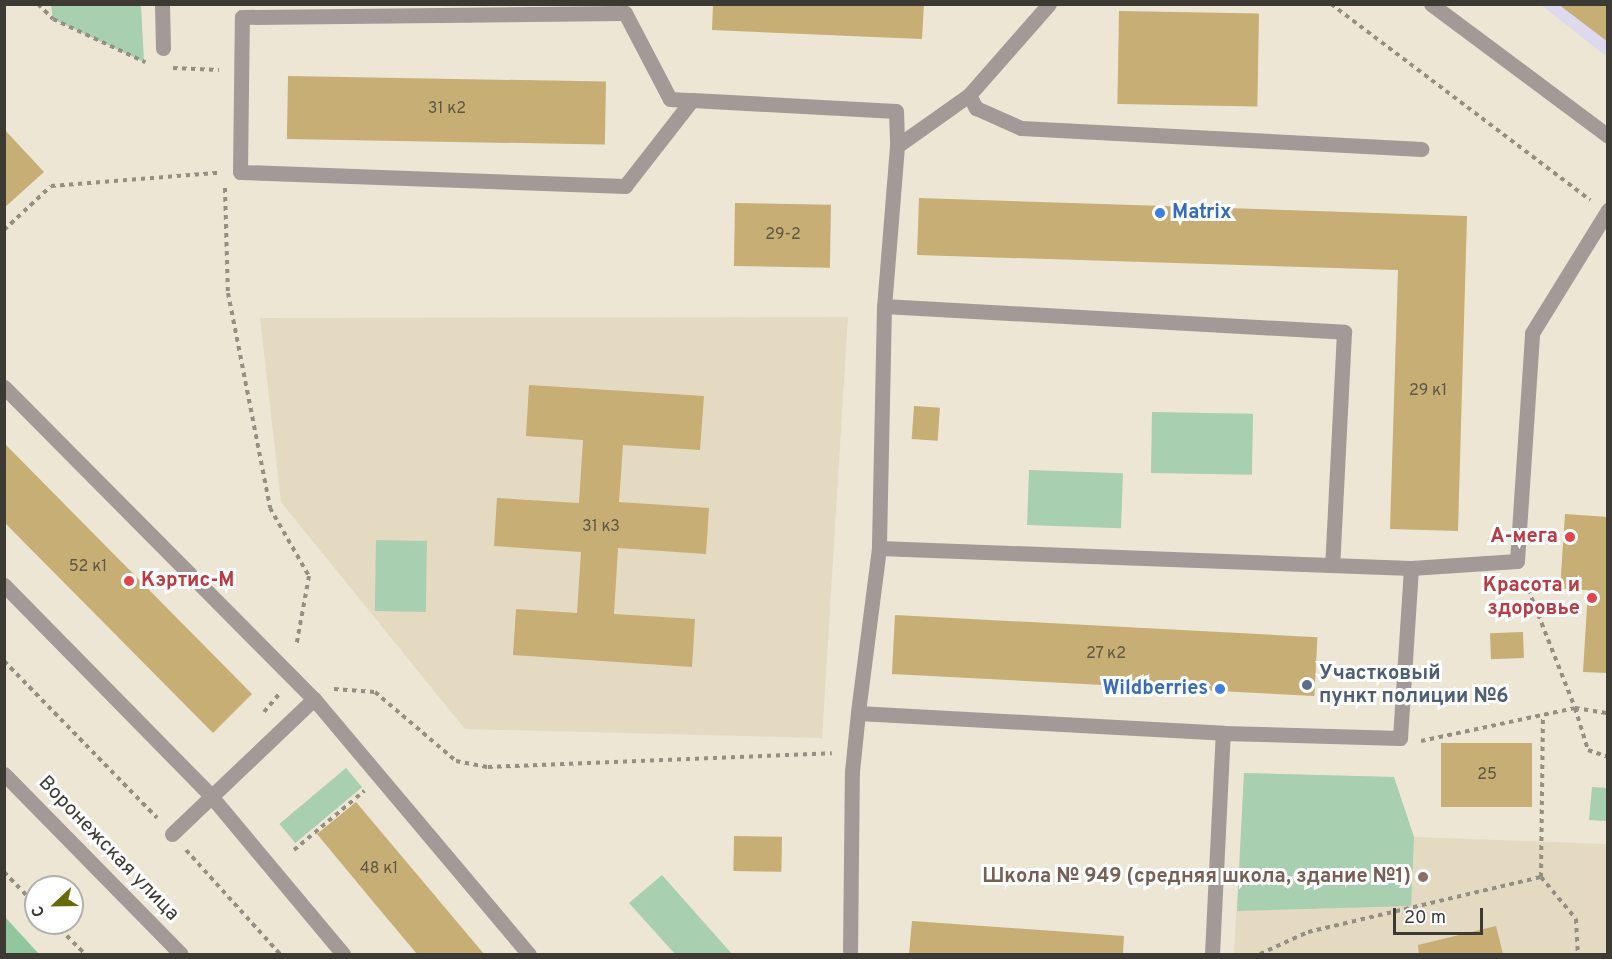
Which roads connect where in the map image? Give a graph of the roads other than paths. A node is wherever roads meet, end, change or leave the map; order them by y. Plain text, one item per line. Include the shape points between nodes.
1 (162, 4) edge
2 (1049, 4) edge
3 (1431, 4) edge
4 (163, 48) dead end
5 (969, 95) junction
6 (692, 100) junction
7 (1608, 136) edge
8 (897, 146) junction
9 (1421, 149) dead end
10 (1607, 211) edge
11 (884, 306) junction
12 (4, 387) edge
13 (879, 548) junction
14 (1332, 565) junction
15 (1411, 568) junction
16 (4, 585) edge
17 (314, 699) junction
18 (858, 713) junction
19 (1223, 734) junction
20 (4, 774) edge
21 (211, 796) junction
22 (172, 834) road end
23 (181, 954) edge
24 (343, 954) edge
25 (529, 954) edge
26 (850, 954) edge
27 (1212, 954) edge

1 - 4 street
2 - 5 street
3 - 7 street
5 - 8 street
5 - 9 street via 976,108 1022,128
6 - 6 street via 670,99 625,13 242,17 232,172 625,186
6 - 8 street via 897,111
8 - 11 street
10 - 15 street via 1532,333 1517,561
11 - 13 street
11 - 14 street via 1344,332
12 - 17 street
13 - 14 street
13 - 18 street
14 - 15 street
15 - 19 street via 1400,738
16 - 21 street
17 - 21 street
17 - 25 street
18 - 19 street
18 - 26 street via 853,752
19 - 27 street
20 - 23 street, Воронежская улица
21 - 22 street
21 - 24 street

